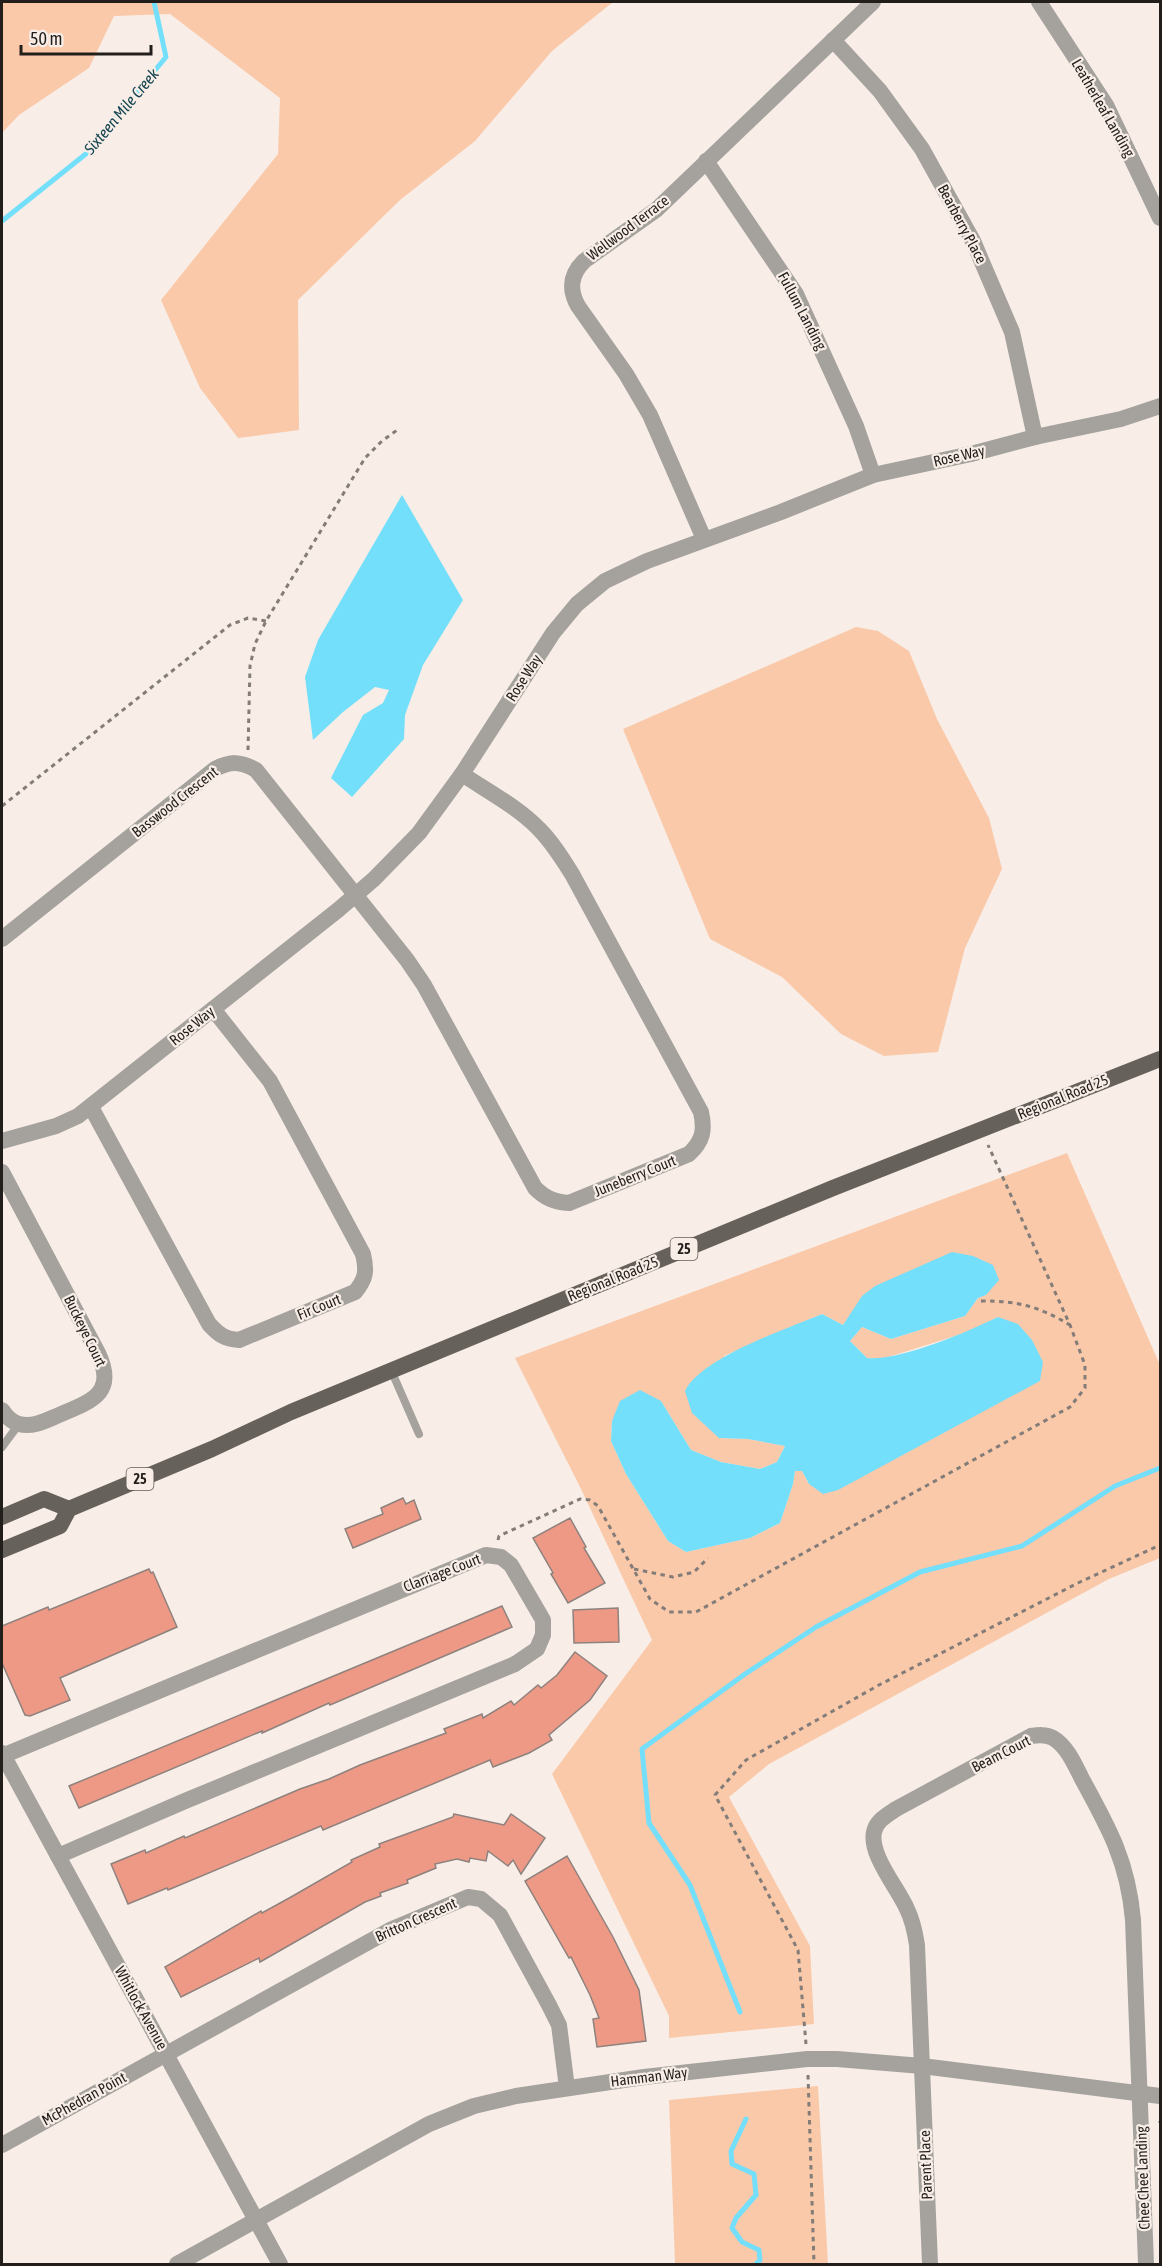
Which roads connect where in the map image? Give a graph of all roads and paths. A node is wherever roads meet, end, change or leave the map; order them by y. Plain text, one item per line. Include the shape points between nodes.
1 (873, 2) edge
2 (1039, 2) edge
3 (833, 40) junction
4 (706, 161) junction
5 (1161, 218) edge
6 (1161, 406) edge
7 (400, 428) dead end
8 (1035, 437) junction
9 (873, 475) junction
10 (704, 539) junction
11 (266, 621) junction
12 (245, 764) junction
13 (462, 774) junction
14 (2, 806) edge
15 (356, 896) junction
16 (2, 939) edge
17 (213, 1009) junction
18 (1161, 1059) edge
19 (91, 1107) junction
20 (981, 1129) junction
21 (2, 1141) edge
22 (2, 1172) edge
23 (981, 1301) dead end
24 (1070, 1325) junction
25 (391, 1370) junction
26 (2, 1410) edge
27 (18, 1424) junction
28 (419, 1434) dead end
29 (2, 1446) edge
30 (69, 1509) junction
31 (2, 1517) edge
32 (512, 1530) dead end
33 (2, 1550) edge
34 (708, 1558) dead end
35 (634, 1569) junction
36 (2, 1755) edge
37 (58, 1856) junction
38 (166, 2053) junction
39 (922, 2066) junction
40 (567, 2088) junction
41 (1139, 2092) junction
42 (1161, 2096) edge
43 (2, 2145) edge
44 (256, 2220) junction
45 (177, 2265) edge
46 (280, 2265) edge
47 (930, 2265) edge
48 (1146, 2265) edge

1 - 3 street, Wellwood Terrace
2 - 5 street, Leatherleaf Landing via 1106,105
3 - 4 street, Wellwood Terrace
3 - 8 street, Bearberry Place via 880,91 922,149 973,241 1012,332
4 - 9 street, Fullum Landing via 796,294 852,416
4 - 10 street, Wellwood Terrace via 656,210 584,261 575,274 572,290 578,306 650,416
6 - 8 street, Rose Way via 1121,420
7 - 11 path via 365,458
8 - 9 street, Rose Way
9 - 10 street, Rose Way
10 - 13 street, Rose Way via 621,572 577,604 553,633
11 - 12 path via 250,666
11 - 14 path via 248,618 230,625
12 - 15 street via 256,770
12 - 16 street, Basswood Crescent via 228,762 215,769
13 - 15 street, Rose Way via 419,833
13 - 15 street, Juneberry Court via 538,828 572,874 701,1112 704,1127 696,1148 569,1203 541,1195 424,985
15 - 17 street, Rose Way
17 - 19 street, Rose Way
17 - 19 street, Fir Court via 270,1081 363,1254 367,1269 355,1292 239,1340 218,1334
18 - 20 main road, Regional Road 25 / 25
19 - 21 street, Rose Way via 56,1126
20 - 24 path
20 - 25 main road, Regional Road 25 / 25
22 - 27 street, Buckeye Court via 104,1366 105,1380 92,1401 38,1424
23 - 24 path via 1013,1301 1049,1312
24 - 35 path via 1085,1365 1085,1376 1084,1388 1070,1407 696,1612 669,1612 650,1599
25 - 28 lane
25 - 30 main road, Regional Road 25 / 25
26 - 27 street
27 - 29 lane
30 - 31 main road via 44,1499
30 - 33 main road, Regional Road 25 / 25 via 60,1526
32 - 35 path via 580,1499 590,1500 598,1506
34 - 35 path via 694,1572 673,1577
36 - 37 street, Whitlock Avenue
36 - 37 street, Clarriage Court via 486,1555 501,1557 511,1565 543,1620 543,1635 537,1649 515,1664
37 - 38 street, Whitlock Avenue
38 - 40 street, Britton Crescent via 392,1929 468,1897 481,1899 500,1915 549,2005 559,2025
38 - 43 street, McPhedran Point
38 - 44 street, Whitlock Avenue
39 - 40 street, Hamman Way via 807,2059
39 - 41 street, Hamman Way
39 - 41 street, Beam Court via 914,1925 876,1853 874,1829 896,1809 1031,1736 1043,1735 1063,1746 1071,1759 1110,1830 1127,1878
39 - 47 street, Parent Place
40 - 44 street, Hamman Way via 474,2106 440,2120
41 - 42 street, Hamman Way
41 - 48 street, Chee Chee Landing
44 - 45 street, Hamman Way
44 - 46 street, Whitlock Avenue

